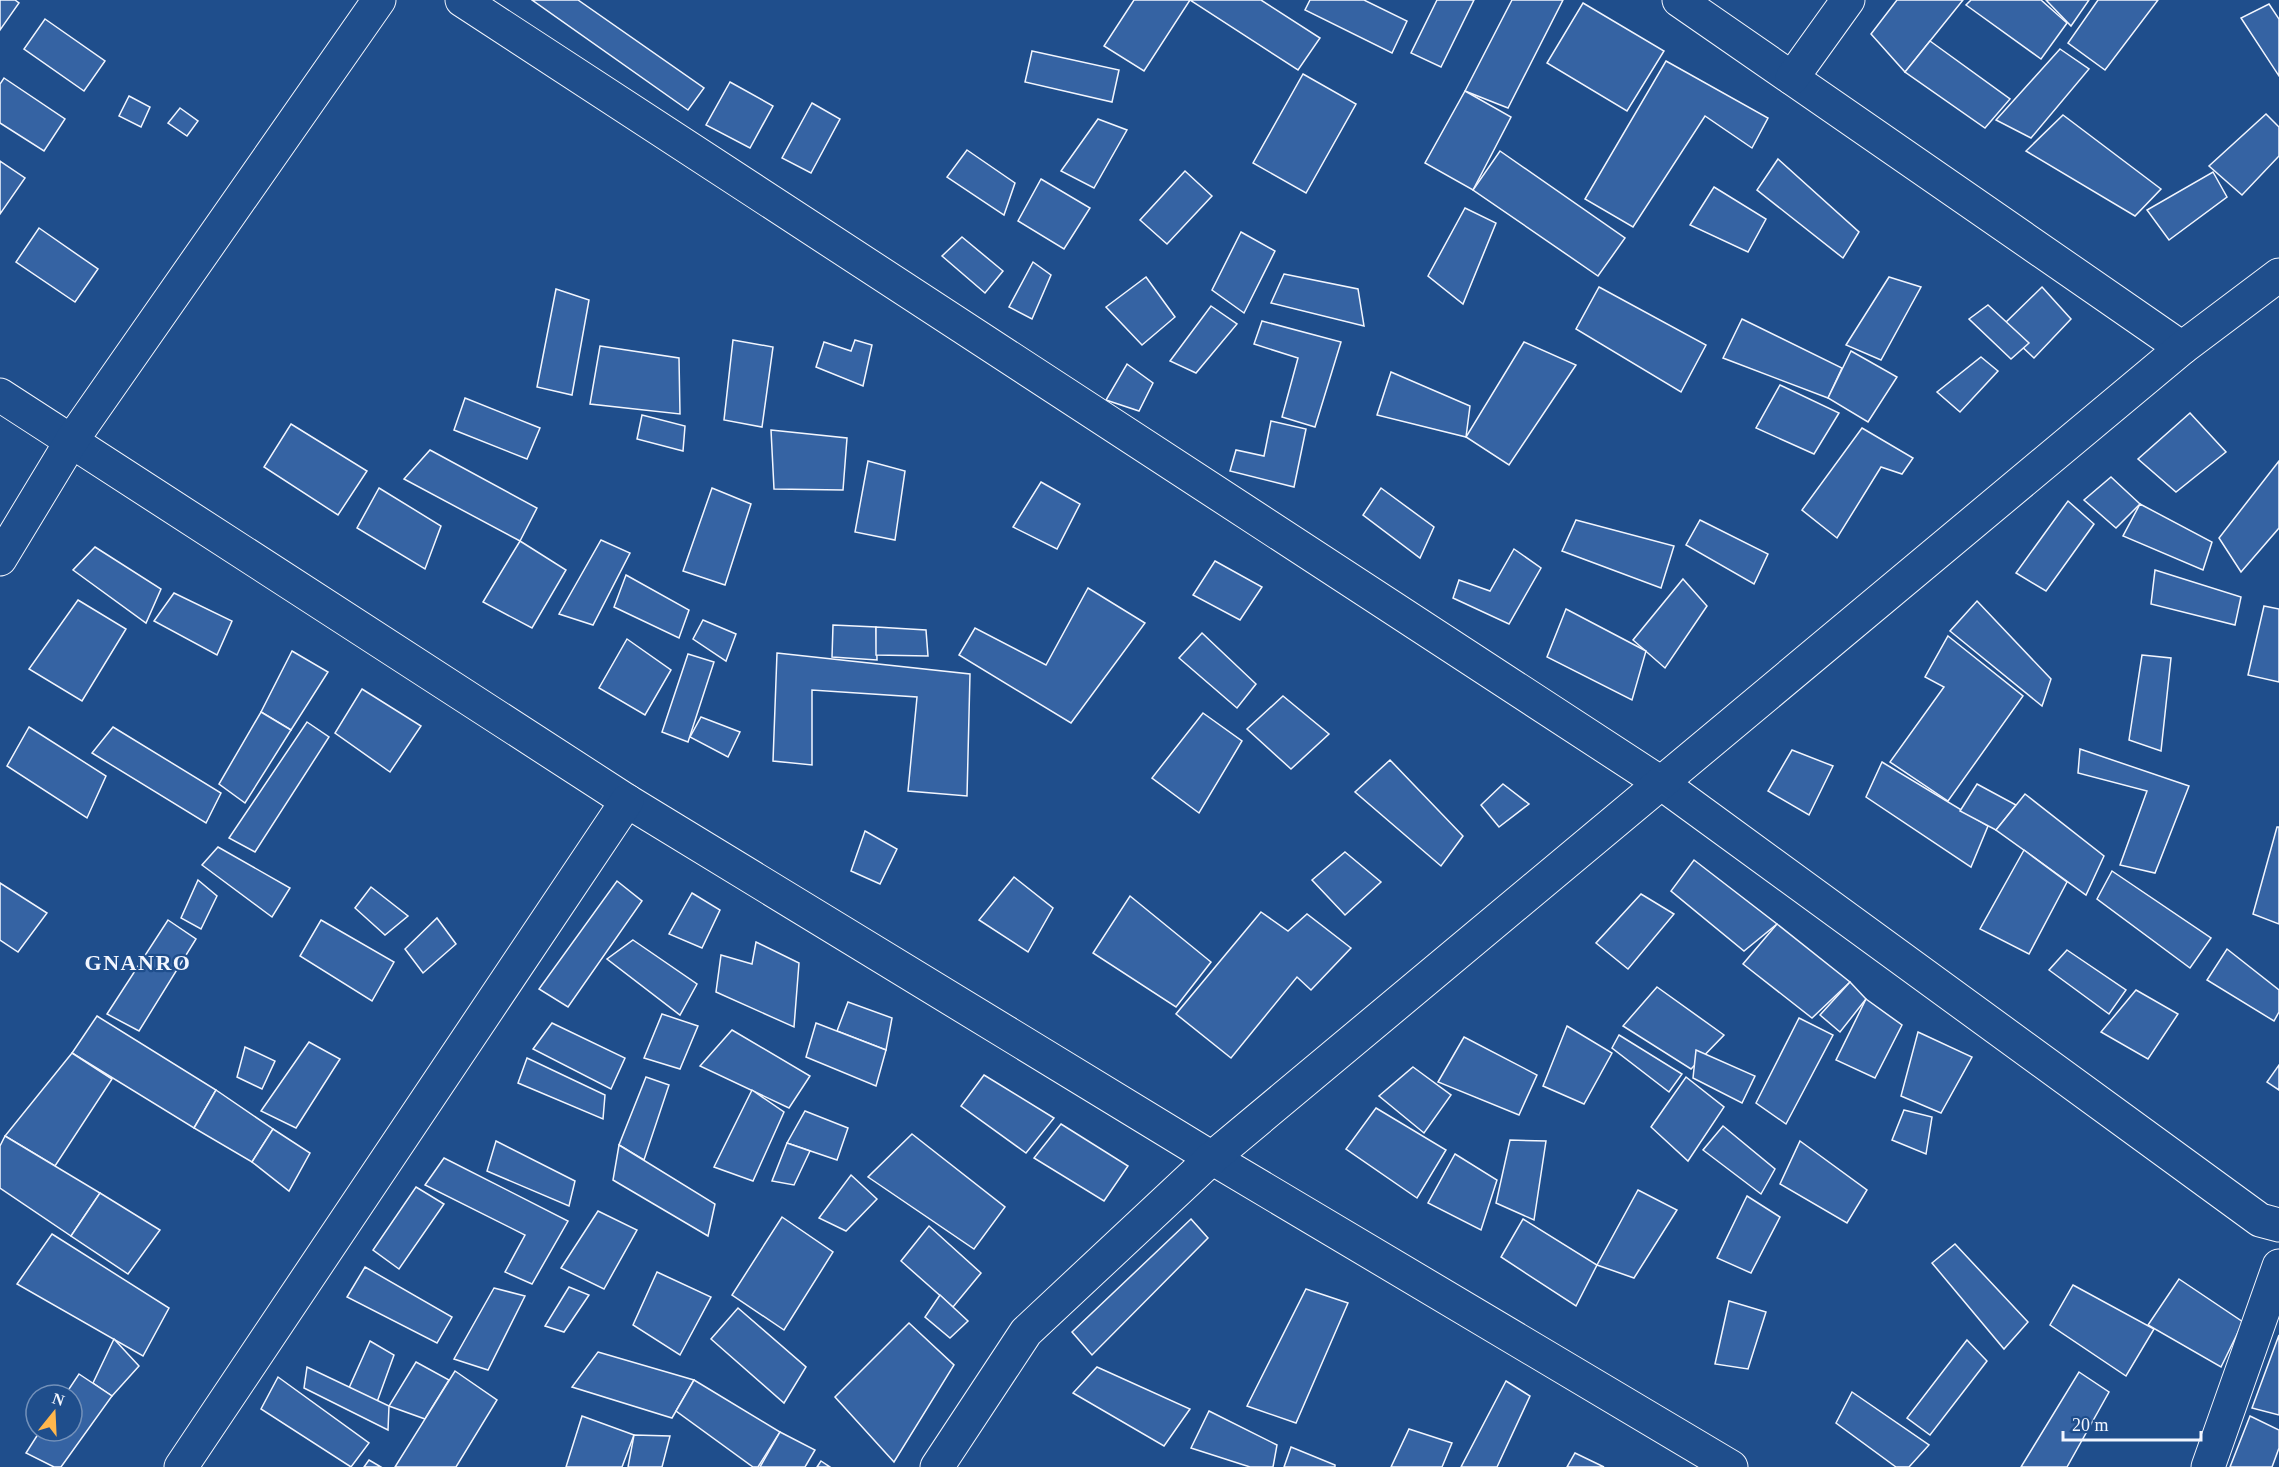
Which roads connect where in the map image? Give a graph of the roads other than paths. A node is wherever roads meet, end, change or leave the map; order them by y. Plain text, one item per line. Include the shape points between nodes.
1 (379, 0) edge
2 (462, 0) edge
3 (1679, 0) edge
4 (1848, 0) edge
5 (1792, 78) junction
6 (2279, 275) edge
7 (2182, 348) junction
8 (0, 395) edge
9 (72, 440) junction
10 (0, 559) edge
11 (1661, 783) junction
12 (627, 801) junction
13 (1212, 1158) junction
14 (2279, 1225) edge
15 (2279, 1266) edge
16 (181, 1467) edge
17 (937, 1467) edge
18 (1731, 1467) edge
19 (2208, 1467) edge

1 - 9 street
2 - 11 street
3 - 5 street
4 - 5 street
5 - 7 street
6 - 7 street
7 - 11 street
8 - 9 street
9 - 10 street
9 - 12 street
11 - 13 street
11 - 14 street via 2260,1220
12 - 13 street
12 - 16 street
13 - 17 street via 1026,1332
13 - 18 street
15 - 19 street

